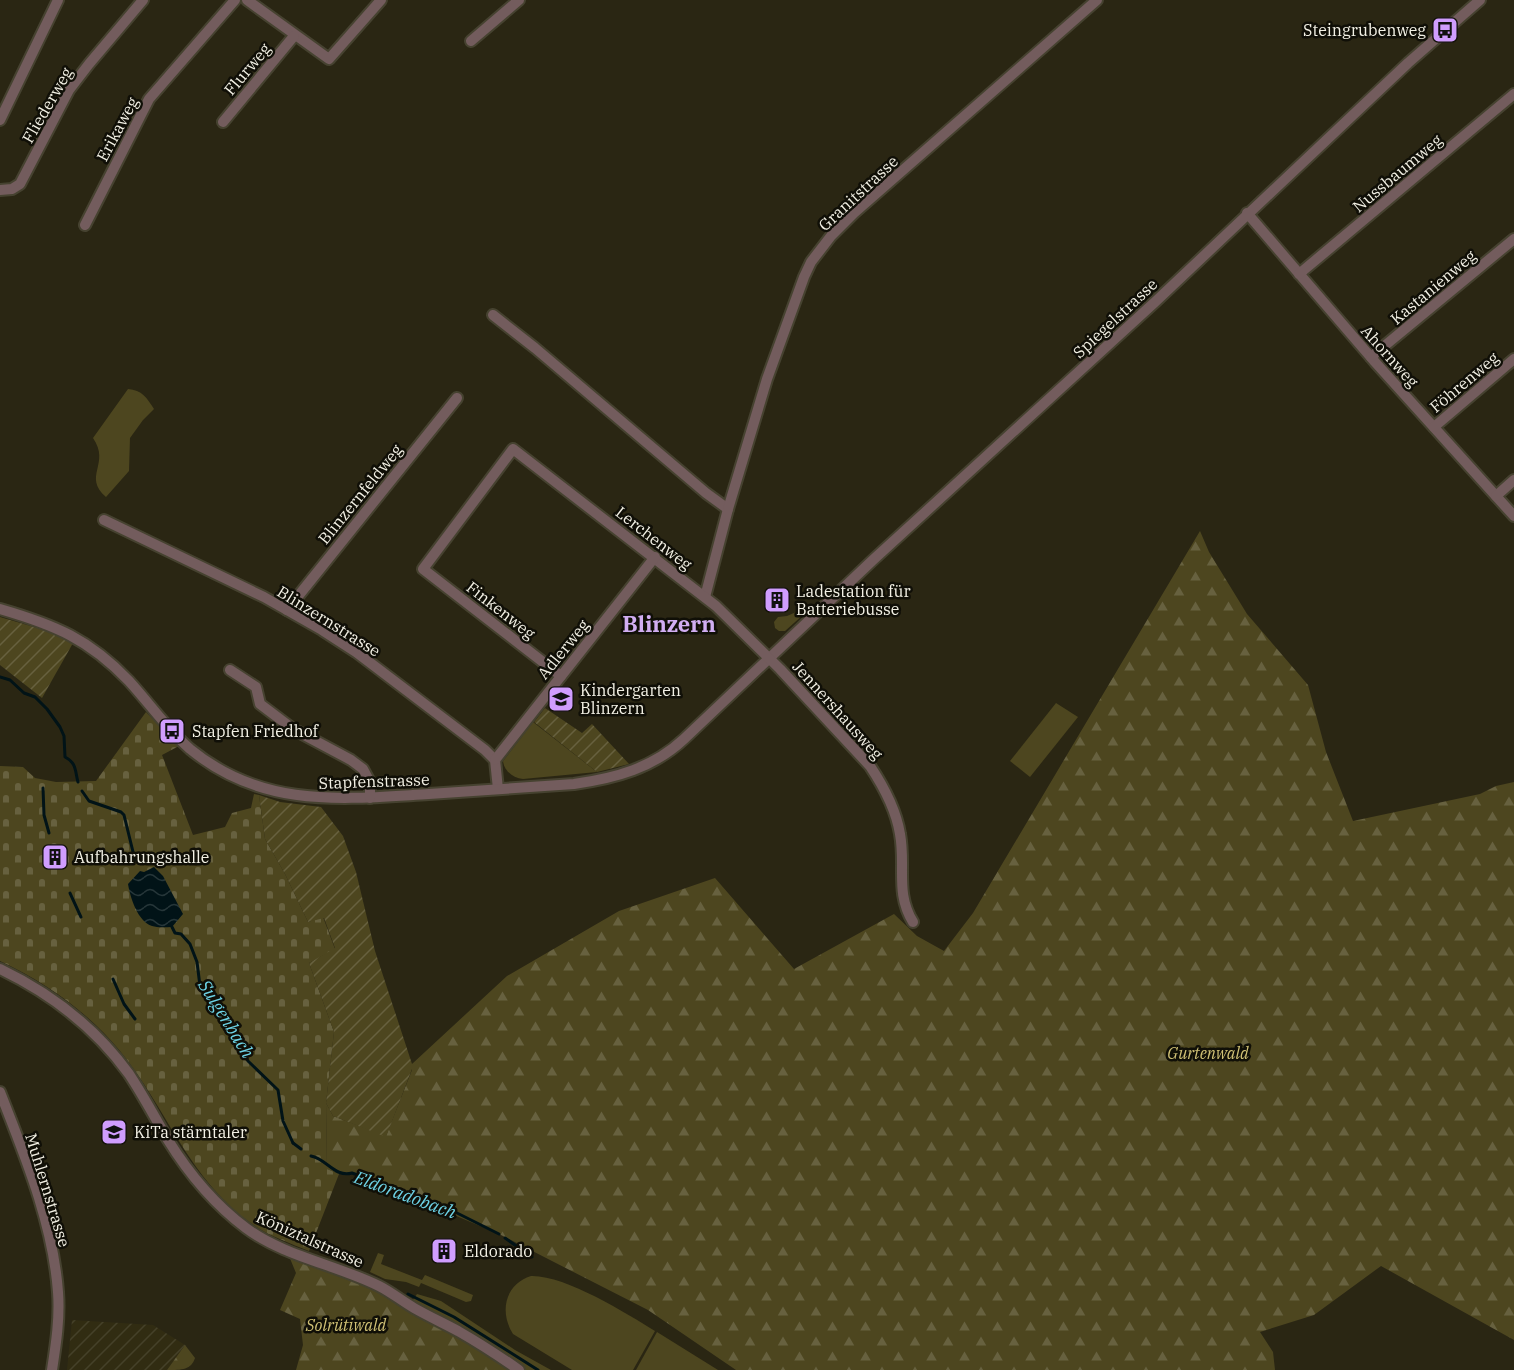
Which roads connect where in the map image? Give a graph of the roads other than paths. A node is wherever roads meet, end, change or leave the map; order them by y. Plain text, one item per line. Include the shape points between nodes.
1 (58, 0) edge
2 (143, 0) edge
3 (235, 0) edge
4 (381, 0) edge
5 (519, 0) edge
6 (1097, 0) edge
7 (1480, 0) edge
8 (252, 1) edge
9 (294, 36) junction
10 (471, 41) dead end
11 (1514, 94) edge
12 (0, 120) edge
13 (223, 122) dead end
14 (0, 190) edge
15 (1247, 213) junction
16 (85, 225) dead end
17 (1514, 239) edge
18 (1299, 274) junction
19 (494, 315) dead end
20 (1371, 357) junction
21 (1514, 359) edge
22 (457, 398) dead end
23 (1434, 427) junction
24 (1514, 480) edge
25 (1496, 496) junction
26 (728, 509) junction
27 (1514, 516) edge
28 (104, 520) dead end
29 (655, 557) junction
30 (423, 569) joint
31 (705, 597) junction
32 (0, 609) edge
33 (287, 610) junction
34 (769, 658) junction
35 (230, 670) dead end
36 (561, 676) junction
37 (495, 760) junction
38 (498, 789) junction
39 (370, 798) junction
40 (913, 922) dead end
41 (0, 969) edge
42 (0, 1092) edge
43 (52, 1370) edge
44 (519, 1370) edge

1 - 12 street
2 - 14 street, Fliederweg via 69,90 20,184
3 - 16 street, Erikaweg via 145,105
4 - 9 street via 329,59
5 - 10 street
6 - 26 street, Granitstrasse via 854,213 811,262 767,379
7 - 15 street, Spiegelstrasse
8 - 9 street
9 - 13 street, Flurweg
11 - 18 street, Nussbaumweg
15 - 18 street, Ahornweg
15 - 34 street, Spiegelstrasse
17 - 20 street, Kastanienweg
18 - 20 street, Ahornweg
19 - 26 street
20 - 23 street, Ahornweg
21 - 23 street, Föhrenweg
22 - 33 street, Blinzernfeldweg
23 - 25 street, Ahornweg
24 - 25 street
25 - 27 street, Ahornweg
26 - 31 street, Granitstrasse
28 - 33 street, Blinzernstrasse
29 - 30 street, Lerchenweg via 513,449
29 - 31 street, Lerchenweg
29 - 36 street, Adlerweg
30 - 36 street, Finkenweg
31 - 34 street, Lerchenweg
32 - 39 street, Stapfenstrasse via 81,640 130,683 182,740 236,778 301,797
33 - 37 street, Blinzernstrasse via 356,652
34 - 38 street, Stapfenstrasse via 673,749 648,765 598,781
34 - 40 street, Jennershausweg via 870,765 881,782 901,835 903,895
35 - 39 street via 256,687 260,704 293,729 363,769 370,782
36 - 37 street, Adlerweg
37 - 38 street
38 - 39 street, Stapfenstrasse
41 - 44 street, Köniztalstrasse via 60,1004 99,1038 130,1076 194,1178 247,1229 288,1250 379,1286
42 - 43 street, Muhlernstrasse via 52,1246 58,1310

